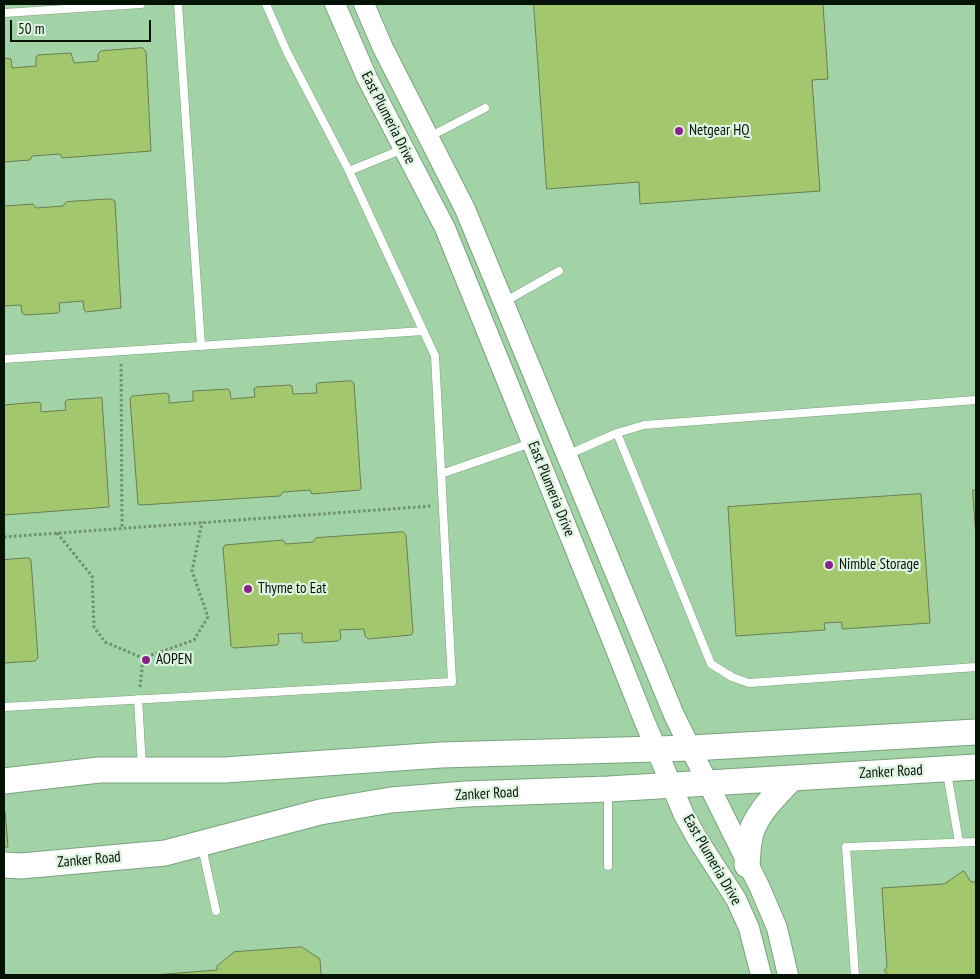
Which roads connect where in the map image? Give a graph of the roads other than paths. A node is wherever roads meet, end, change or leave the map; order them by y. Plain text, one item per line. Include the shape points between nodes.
1 (141, 4) edge
2 (178, 4) edge
3 (266, 4) edge
4 (335, 4) edge
5 (364, 4) edge
6 (4, 13) edge
7 (485, 108) dead end
8 (429, 137) junction
9 (404, 149) junction
10 (349, 171) junction
11 (559, 271) dead end
12 (504, 302) junction
13 (423, 331) junction
14 (201, 346) junction
15 (4, 359) edge
16 (976, 400) edge
17 (557, 433) junction
18 (617, 433) junction
19 (533, 443) junction
20 (567, 455) junction
21 (441, 474) junction
22 (976, 667) edge
23 (138, 699) junction
24 (4, 707) edge
25 (976, 732) edge
26 (691, 748) junction
27 (656, 749) junction
28 (976, 767) edge
29 (946, 769) junction
30 (142, 770) junction
31 (792, 778) junction
32 (4, 781) edge
33 (708, 782) junction
34 (671, 784) junction
35 (608, 788) junction
36 (959, 842) junction
37 (976, 842) edge
38 (201, 844) junction
39 (4, 865) edge
40 (747, 865) junction
41 (608, 866) dead end
42 (216, 911) dead end
43 (762, 975) edge
44 (788, 975) edge
45 (855, 975) edge

1 - 6 lane
2 - 14 lane
3 - 10 lane via 287,52
4 - 9 street, East Plumeria Drive via 367,78
5 - 8 street, East Plumeria Drive
7 - 8 lane
8 - 9 street
8 - 12 street, East Plumeria Drive via 465,209
9 - 10 lane
9 - 19 street, East Plumeria Drive via 445,228
10 - 13 lane
11 - 12 lane
12 - 17 street, East Plumeria Drive
13 - 14 lane
13 - 21 lane via 435,356
14 - 15 lane
16 - 18 lane via 644,425
17 - 19 street
17 - 20 street, East Plumeria Drive
18 - 20 lane
18 - 22 lane via 711,664 732,677 749,682
19 - 21 lane
19 - 27 street, East Plumeria Drive
20 - 26 street, East Plumeria Drive via 674,715
21 - 23 lane via 452,682
23 - 24 lane
23 - 30 lane
25 - 26 main road
26 - 27 main road
26 - 33 street, East Plumeria Drive
27 - 30 main road via 441,756 226,770
27 - 34 street, East Plumeria Drive
28 - 29 main road, Zanker Road
29 - 31 main road, Zanker Road
29 - 36 lane
30 - 32 main road via 99,770
31 - 33 main road, Zanker Road
31 - 40 main road via 754,824
33 - 34 main road, Zanker Road
33 - 40 street, East Plumeria Drive
34 - 35 main road, Zanker Road
34 - 43 street, East Plumeria Drive via 698,840 736,899 749,928
35 - 38 main road, Zanker Road via 391,800 320,812
35 - 41 lane
36 - 37 lane
36 - 45 lane via 846,847
38 - 39 main road, Zanker Road via 164,853
38 - 42 lane
40 - 44 street, East Plumeria Drive via 777,928

